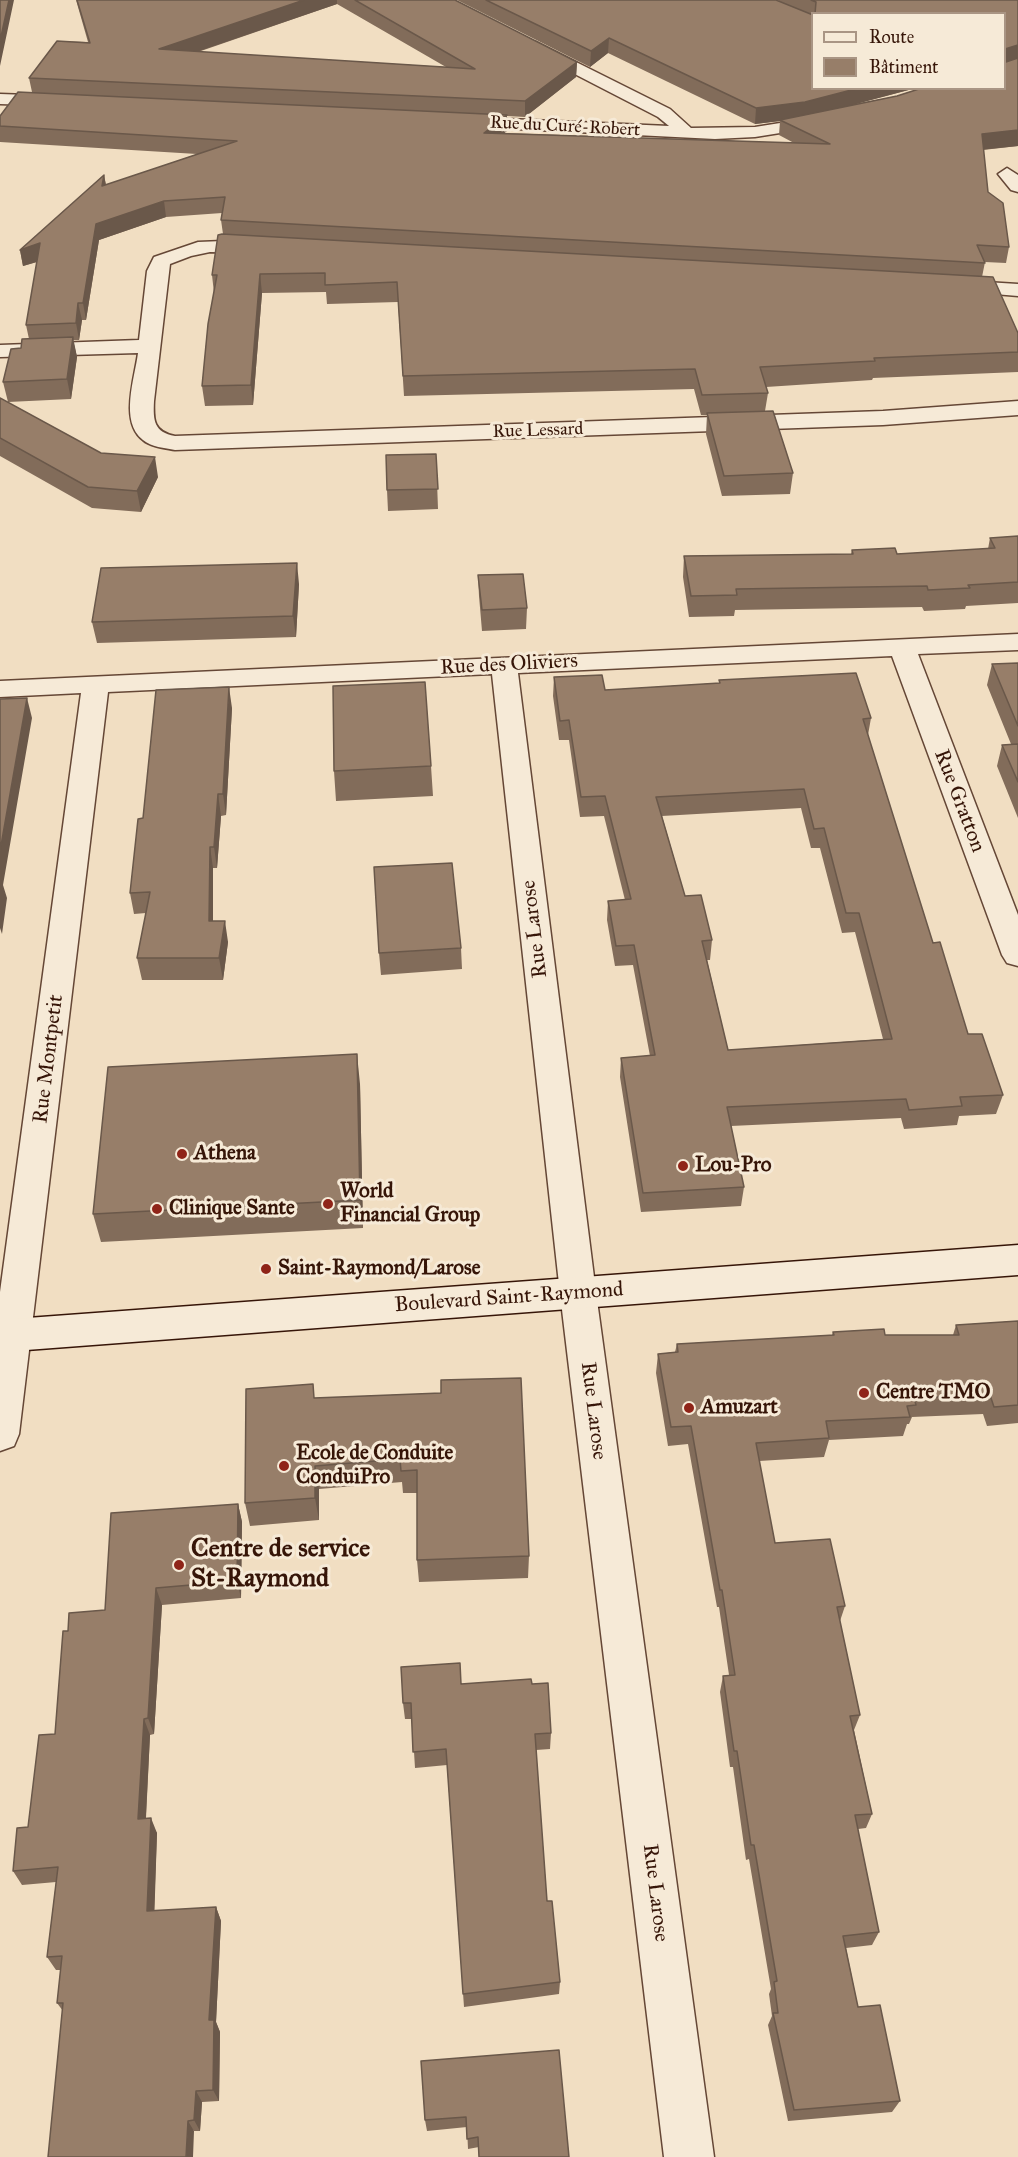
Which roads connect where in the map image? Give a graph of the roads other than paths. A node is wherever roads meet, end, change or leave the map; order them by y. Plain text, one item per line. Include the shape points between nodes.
1 (524, 41) edge
2 (0, 99) edge
3 (71, 102) edge
4 (846, 118) edge
5 (450, 121) edge
6 (687, 133) junction
7 (284, 248) edge
8 (935, 285) edge
9 (1018, 290) edge
10 (148, 346) junction
11 (0, 351) edge
12 (1018, 408) edge
13 (1018, 642) edge
14 (902, 648) junction
15 (504, 665) junction
16 (96, 684) junction
17 (0, 689) edge
18 (1018, 954) edge
19 (1018, 1260) edge
20 (578, 1293) junction
21 (6, 1336) edge
22 (0, 1434) edge
23 (689, 2157) edge

1 - 6 street via 664,113
2 - 3 street
4 - 6 street, Rue du Curé-Robert via 739,134
5 - 6 street, Rue du Curé-Robert
7 - 10 street, Rue Lessard via 203,246 180,250 161,261
8 - 9 street
10 - 11 street
10 - 12 street, Rue Lessard via 143,414 146,430 155,439 175,443 883,418
13 - 14 street, Rue des Oliviers
14 - 15 street, Rue des Oliviers
14 - 18 street, Rue Gratton
15 - 16 street, Rue des Oliviers
15 - 20 street, Rue Larose
16 - 17 street, Rue des Oliviers
16 - 21 street, Rue Montpetit
19 - 20 street, Boulevard Saint-Raymond
20 - 21 street, Boulevard Saint-Raymond
20 - 23 street, Rue Larose
21 - 22 street, Rue Montpetit

